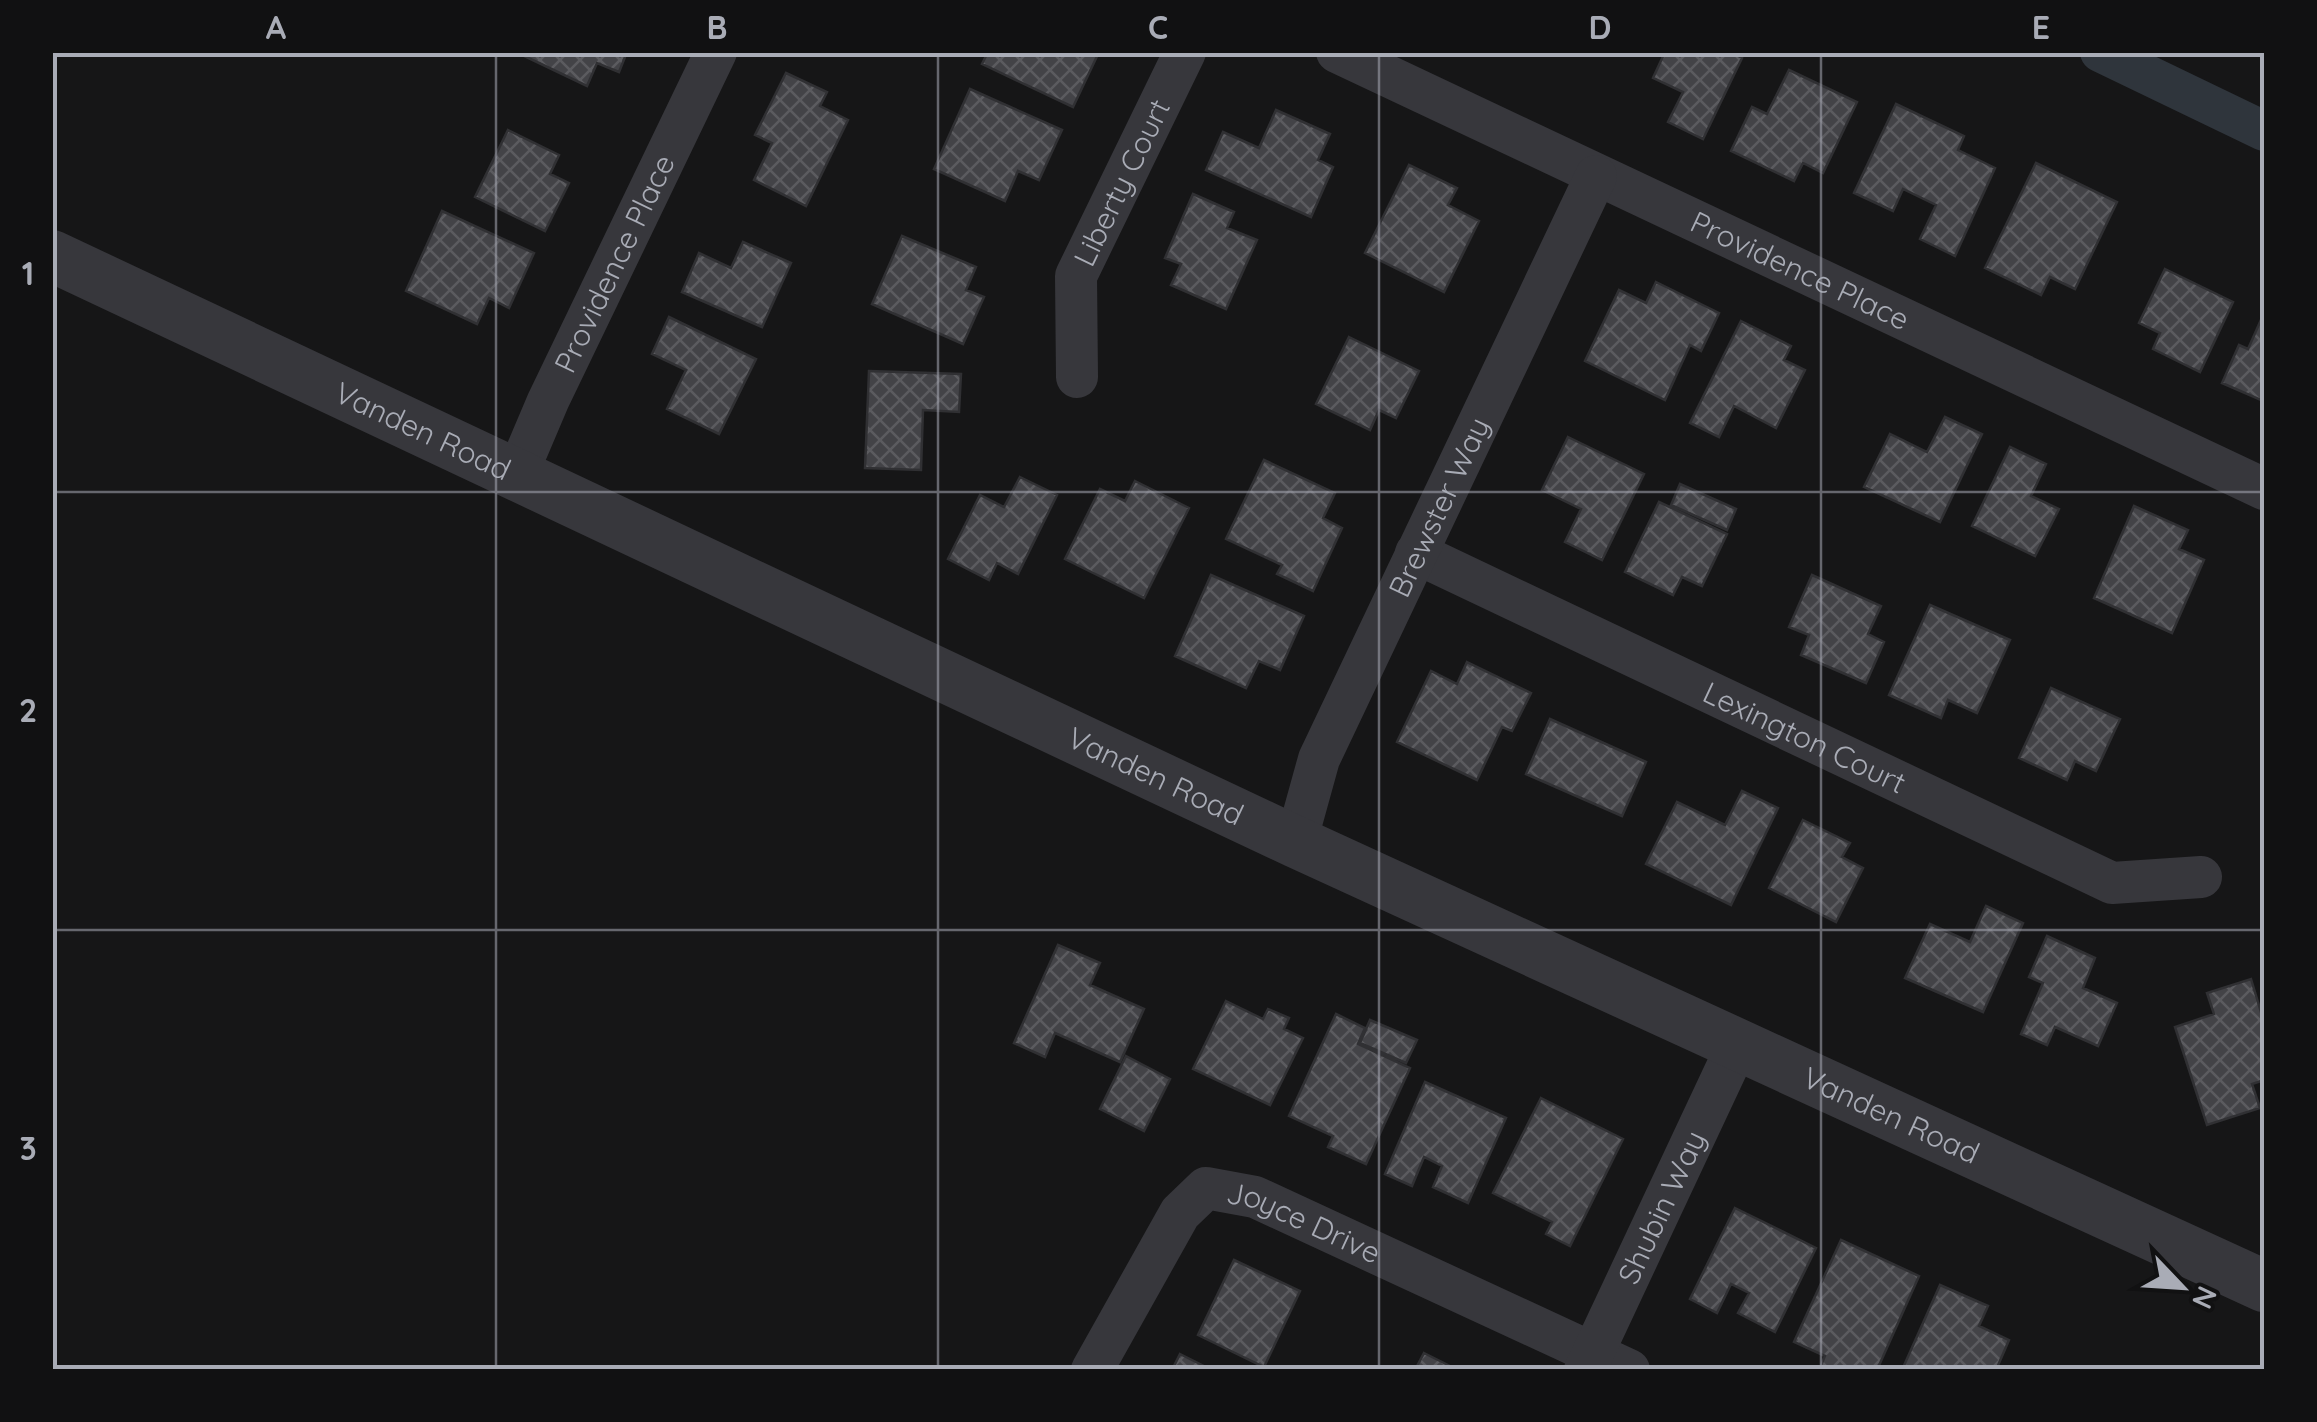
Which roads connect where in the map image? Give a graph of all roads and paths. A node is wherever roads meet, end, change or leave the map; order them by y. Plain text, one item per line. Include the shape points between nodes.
1 (716, 52) edge
2 (1186, 52) edge
3 (1336, 52) edge
4 (1596, 176) junction
5 (52, 256) edge
6 (1078, 377) dead end
7 (517, 474) junction
8 (2264, 489) edge
9 (1416, 553) junction
10 (1296, 842) junction
11 (2202, 877) dead end
12 (1737, 1046) junction
13 (2264, 1286) edge
14 (1602, 1364) edge
15 (1092, 1370) edge

1 - 7 street, Providence Place
2 - 6 street, Liberty Court via 1076,276
3 - 4 street, Providence Place
4 - 8 street, Providence Place
4 - 9 street, Brewster Way
5 - 7 street, Vanden Road
7 - 10 street, Vanden Road
9 - 10 street, Brewster Way via 1319,759
9 - 11 street, Lexington Court via 2112,884
10 - 12 street, Vanden Road
12 - 13 street, Vanden Road
12 - 14 street, Shubin Way
14 - 15 street, Joyce Drive via 1254,1196 1206,1188 1180,1213

